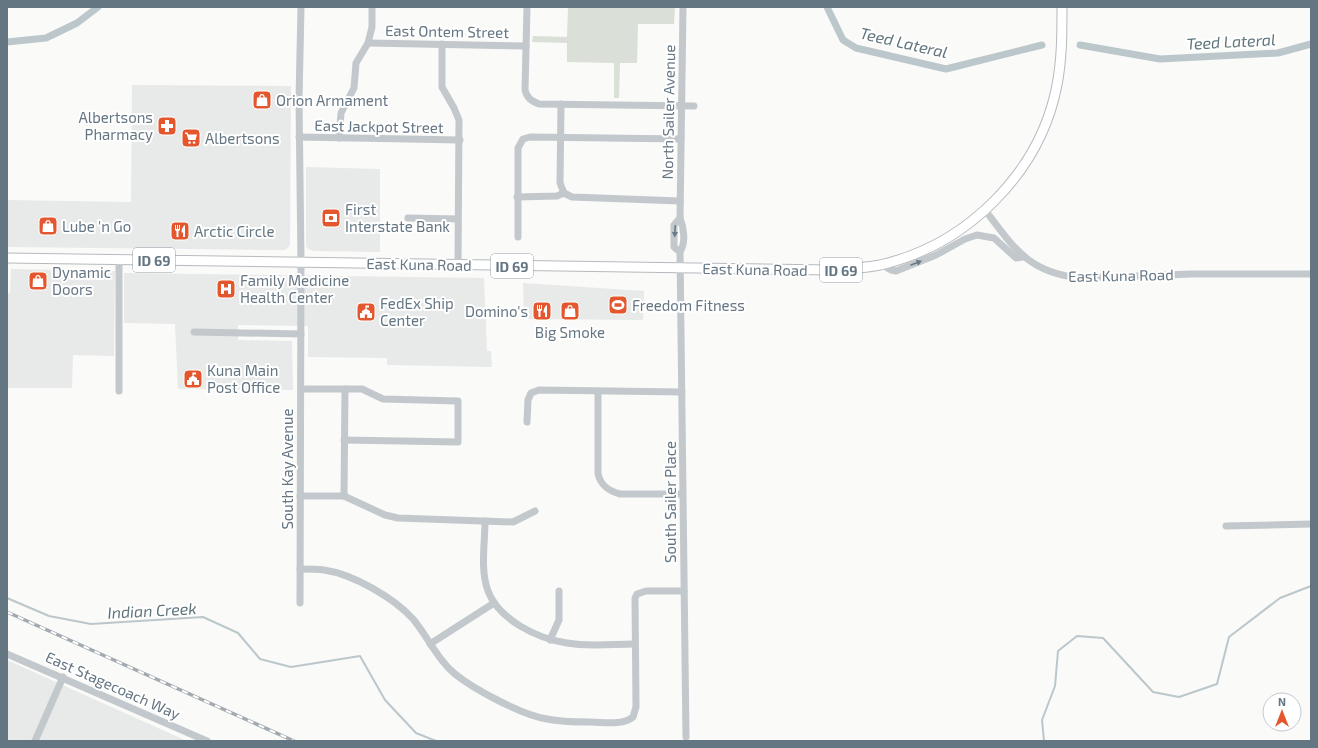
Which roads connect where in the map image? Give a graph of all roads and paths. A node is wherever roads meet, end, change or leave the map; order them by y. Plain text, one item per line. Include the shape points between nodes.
1 (301, 7) edge
2 (372, 7) edge
3 (527, 7) edge
4 (683, 7) edge
5 (1062, 7) edge
6 (368, 42) junction
7 (442, 44) junction
8 (526, 46) junction
9 (561, 104) junction
10 (681, 106) junction
11 (694, 106) dead end
12 (299, 137) junction
13 (339, 138) junction
14 (560, 138) junction
15 (681, 139) junction
16 (460, 140) junction
17 (564, 193) junction
18 (517, 197) junction
19 (680, 201) junction
20 (985, 210) junction
21 (408, 218) dead end
22 (458, 219) junction
23 (518, 237) dead end
24 (1023, 257) junction
25 (7, 258) edge
26 (119, 259) junction
27 (301, 262) junction
28 (880, 264) junction
29 (458, 265) junction
30 (681, 268) junction
31 (1311, 274) edge
32 (194, 332) dead end
33 (300, 334) junction
34 (300, 389) junction
35 (345, 389) junction
36 (119, 391) dead end
37 (598, 391) junction
38 (682, 392) junction
39 (528, 422) dead end
40 (344, 440) junction
41 (682, 494) junction
42 (300, 496) junction
43 (344, 496) junction
44 (535, 511) dead end
45 (485, 521) junction
46 (1311, 524) edge
47 (1226, 526) dead end
48 (300, 569) junction
49 (559, 591) dead end
50 (684, 591) junction
51 (300, 603) dead end
52 (494, 603) junction
53 (550, 640) junction
54 (430, 644) junction
55 (634, 644) junction
56 (7, 654) edge
57 (63, 677) junction
58 (686, 736) dead end
59 (35, 741) edge
60 (208, 741) edge

1 - 12 street, South Kay Avenue
2 - 6 street via 372,27
3 - 8 street
4 - 10 street, North Sailer Avenue
5 - 20 main road, ID 69 via 1060,64 1050,110 1030,155
6 - 7 street, East Ontem Street
6 - 13 street via 356,63 354,88 341,113
7 - 8 street, East Ontem Street
7 - 16 street via 442,88 457,113
8 - 9 street via 525,90 529,99 539,104
9 - 10 street
9 - 14 street
10 - 11 street
10 - 15 street, North Sailer Avenue
12 - 13 street, East Jackpot Street
12 - 27 street, South Kay Avenue
13 - 16 street, East Jackpot Street
14 - 15 street
14 - 17 street via 560,185
14 - 18 street via 530,137 522,140 518,148
15 - 19 street, North Sailer Avenue
16 - 22 street
17 - 18 street via 557,196
17 - 19 street via 572,196
18 - 23 street
19 - 30 street, North Sailer Avenue via 680,218 683,226
20 - 24 street, East Kuna Road
20 - 28 main road, East Kuna Road / ID 69 via 939,242
21 - 22 street
22 - 29 street
28 -> 24 street via 896,271 936,255 965,238 977,235 994,238 1016,258
24 - 31 street, East Kuna Road via 1045,270 1079,278 1192,274
25 - 26 main road, ID 69
26 - 27 main road, ID 69
26 - 36 street
27 - 29 main road, East Kuna Road / ID 69
27 - 33 street, South Kay Avenue
28 - 30 main road, East Kuna Road / ID 69 via 832,270
29 - 30 main road, East Kuna Road / ID 69
30 - 38 street, South Sailer Place
32 - 33 street
33 - 34 street, South Kay Avenue
34 - 35 street
34 - 42 street, South Kay Avenue
35 - 40 street
35 - 40 street via 362,389 383,399 458,401 458,442
37 - 38 street
37 - 39 street via 539,390 531,393 528,400
37 - 41 street via 600,481 605,487 620,494
38 - 41 street, South Sailer Place
40 - 43 street
41 - 50 street, South Sailer Place
42 - 43 street
42 - 48 street, South Kay Avenue
43 - 45 street via 385,515 398,518
44 - 45 street via 513,522
45 - 52 street via 485,577
46 - 47 street
48 - 51 street, South Kay Avenue
48 - 54 street via 325,570 345,575 373,589 413,619
49 - 53 street via 559,620
50 - 55 street via 646,591 637,594 634,603
50 - 58 street, South Sailer Place
52 - 53 street via 507,617
52 - 54 street
53 - 55 street via 568,644
54 - 55 street via 444,664 473,687 529,714 565,722 622,723 633,717 636,707
56 - 57 street, East Stagecoach Way
57 - 59 street
57 - 60 street, East Stagecoach Way

